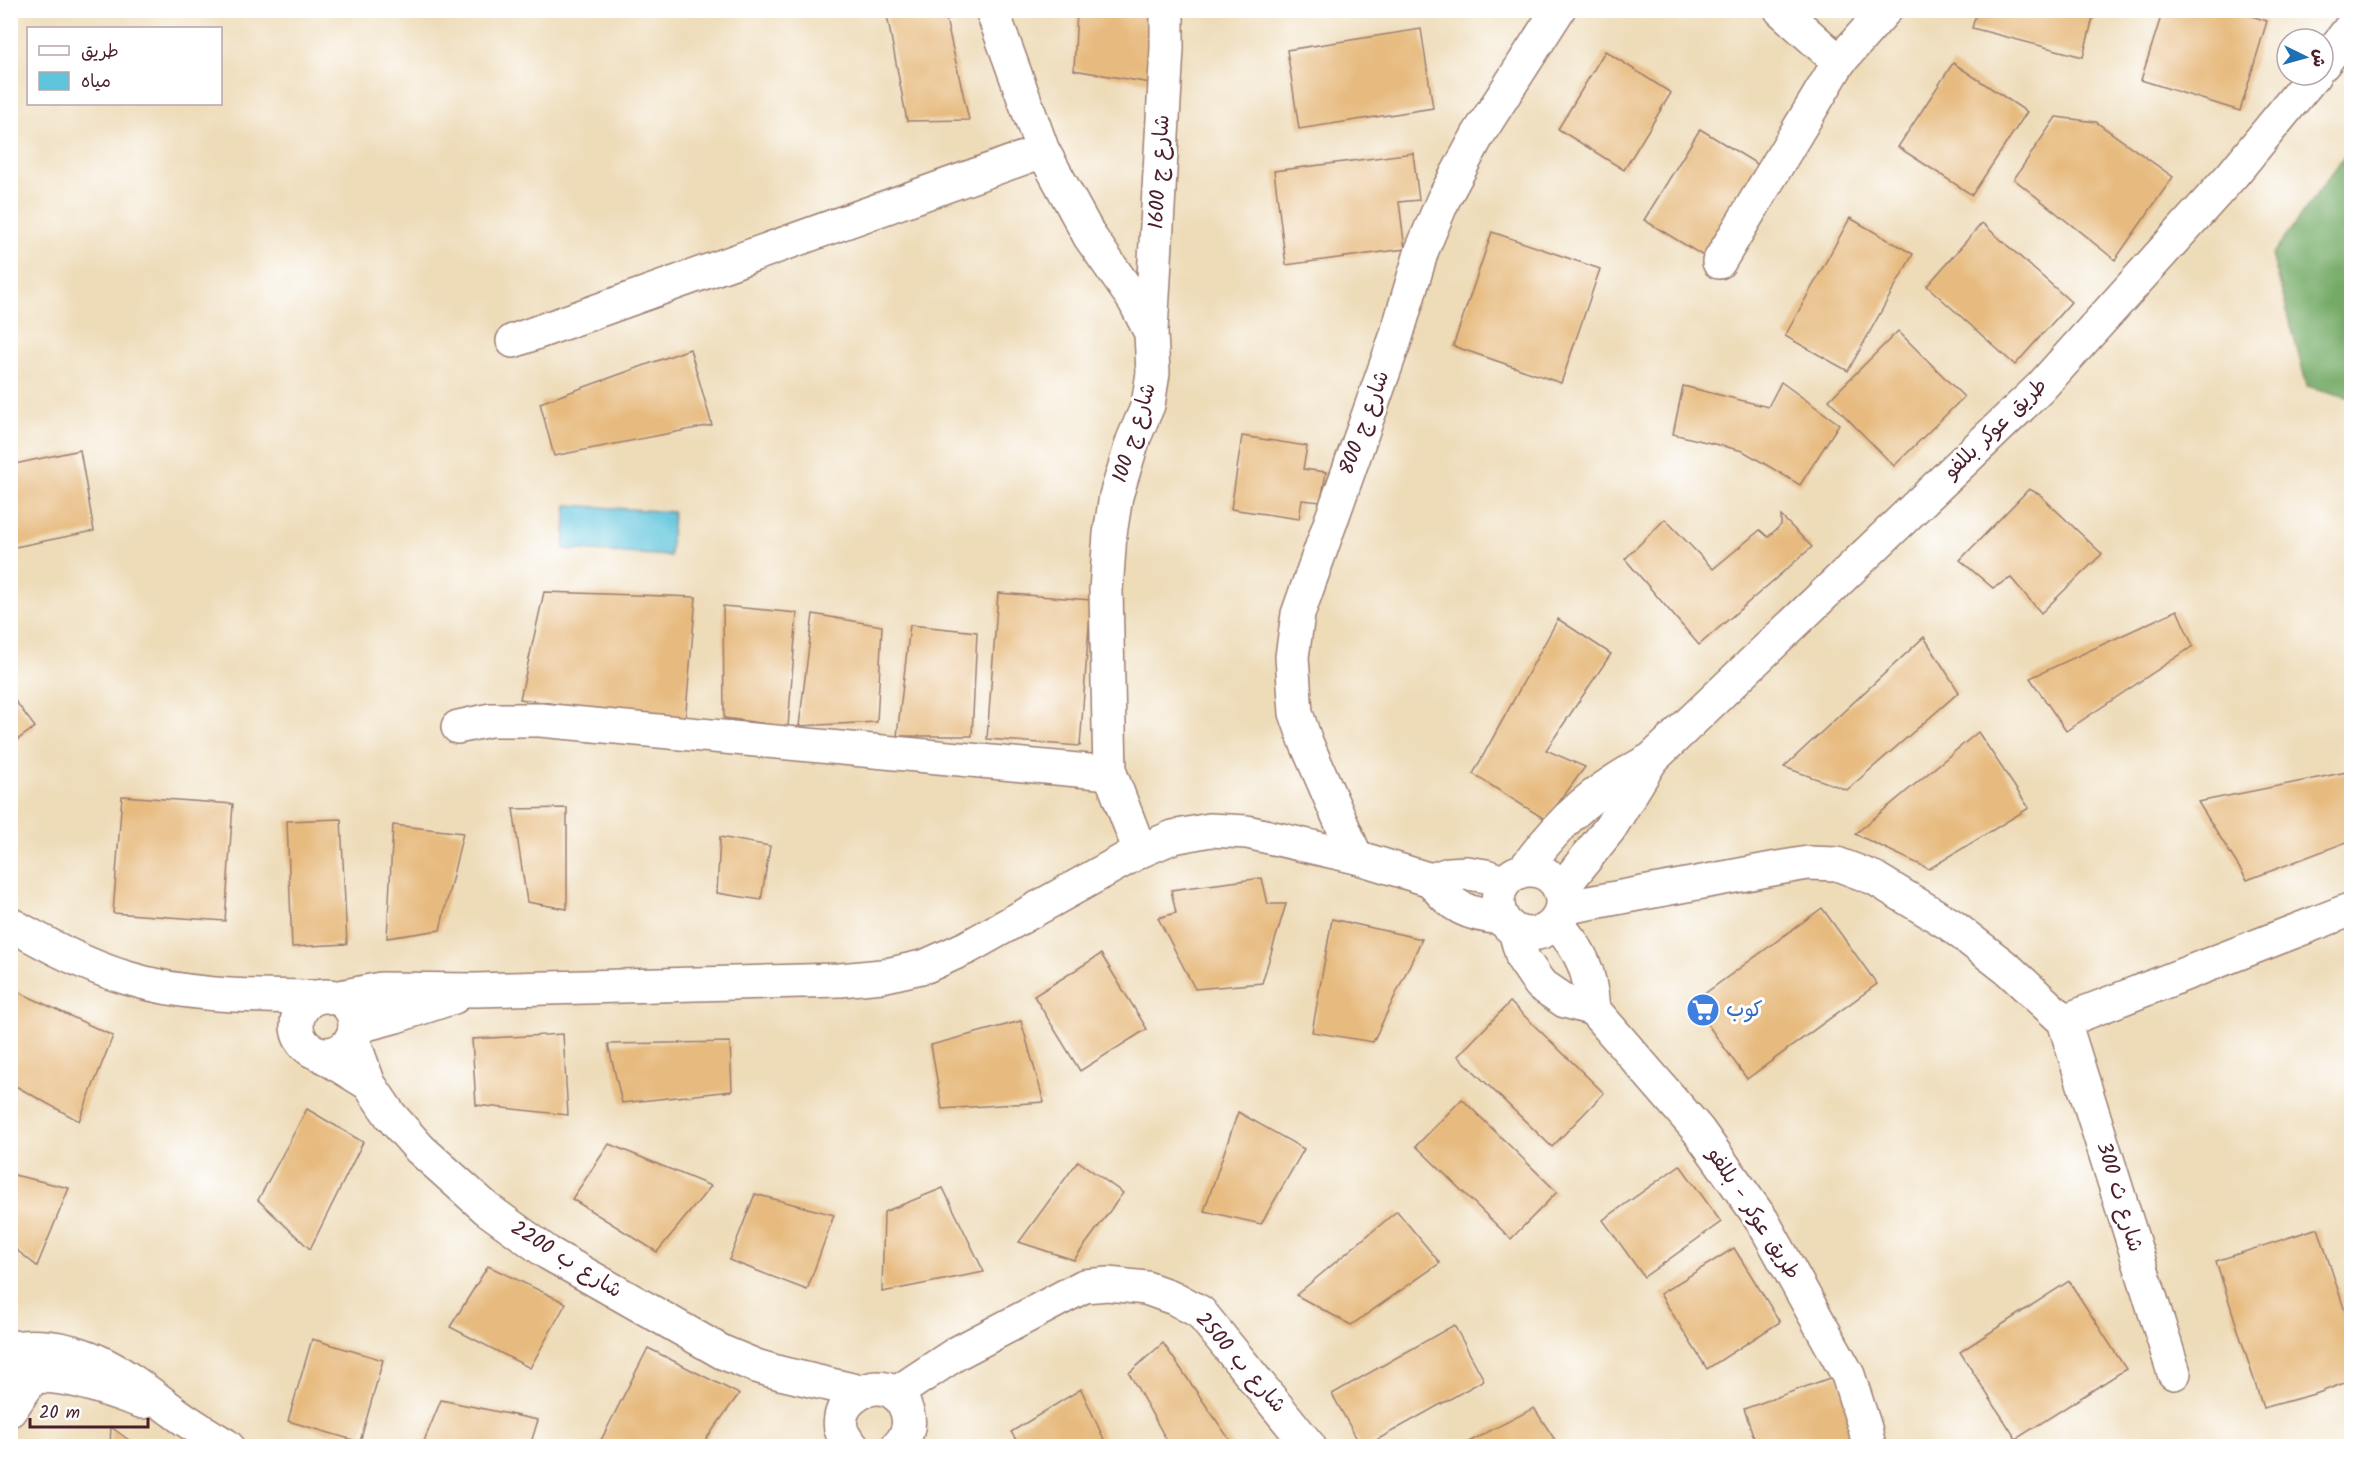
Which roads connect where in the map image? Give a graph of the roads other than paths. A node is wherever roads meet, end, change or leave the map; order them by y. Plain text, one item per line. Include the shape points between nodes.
1 (992, 10) edge
2 (1167, 10) edge
3 (1558, 10) edge
4 (1781, 10) edge
5 (1885, 10) edge
6 (2352, 26) edge
7 (2335, 48) edge
8 (1839, 62) junction
9 (2304, 87) edge
10 (1043, 152) junction
11 (1719, 262) dead end
12 (1151, 333) junction
13 (513, 341) dead end
14 (458, 727) dead end
15 (1652, 759) junction
16 (1110, 773) junction
17 (1140, 851) junction
18 (1356, 857) junction
19 (1514, 877) junction
20 (1431, 880) junction
21 (1559, 907) junction
22 (2352, 909) edge
23 (10, 924) edge
24 (1508, 925) junction
25 (476, 990) junction
26 (316, 1005) junction
27 (1593, 1009) junction
28 (2064, 1020) junction
29 (353, 1032) junction
30 (320, 1054) junction
31 (369, 1084) junction
32 (10, 1348) edge
33 (2174, 1373) dead end
34 (23, 1376) edge
35 (10, 1410) edge
36 (174, 1412) junction
37 (846, 1426) edge
38 (902, 1430) edge
39 (227, 1446) edge
40 (1309, 1446) edge
41 (1869, 1446) edge

1 - 10 street, شارع ج 100
2 - 12 street, شارع ج 1600
3 - 18 street, شارع ج 800 via 1478,135 1443,200 1422,250 1396,337 1298,614 1292,657 1296,713
4 - 8 street
5 - 8 street
6 - 7 street
8 - 11 street
9 - 15 street, طريق عوكر بللفو via 2233,174 2040,388
10 - 12 street, شارع ج 100 via 1090,237 1134,300
10 - 13 street
12 - 16 street, شارع ج 100 via 1153,373 1148,405 1116,496 1110,534 1106,590
14 - 16 street via 490,720 540,720
15 - 19 street, طريق عوكر بللفو via 1615,779 1580,805
15 - 21 street, طريق عوكر بللفو
16 - 17 street, شارع ج 100
17 - 18 street via 1173,837 1210,830 1246,832
17 - 25 street via 968,947 926,966 882,976
18 - 20 street
19 - 20 street via 1467,873
19 - 21 street via 1539,870 1552,878
19 - 24 street via 1498,894 1497,907
20 - 24 street via 1443,897 1461,909
21 - 24 street via 1544,932 1529,935
21 - 27 street via 1584,962
21 - 28 street via 1778,868 1837,864 1874,878 1951,925
22 - 28 street
23 - 26 street via 56,950 126,978 194,992 261,996
24 - 27 street via 1523,959 1540,984 1565,1001
25 - 26 street via 381,989
25 - 29 street
26 - 29 street via 348,1006 354,1019
26 - 30 street via 298,1032 302,1042
27 - 41 street, طريق عوكر - بللفو via 1698,1130 1762,1220 1848,1375
28 - 33 street, شارع ث 300
29 - 30 street via 340,1051
29 - 31 street, شارع ب 2200
30 - 31 street, شارع ب 2200
31 - 37 street, شارع ب 2200 via 390,1115 452,1179 548,1253 722,1352 803,1379
32 - 36 street via 30,1345 83,1354 116,1369
34 - 35 street
34 - 36 street via 71,1378
36 - 39 street
37 - 38 street via 872,1388 884,1389
38 - 40 street, شارع ب 2500 via 932,1370 1084,1286 1108,1284 1146,1288 1200,1312

